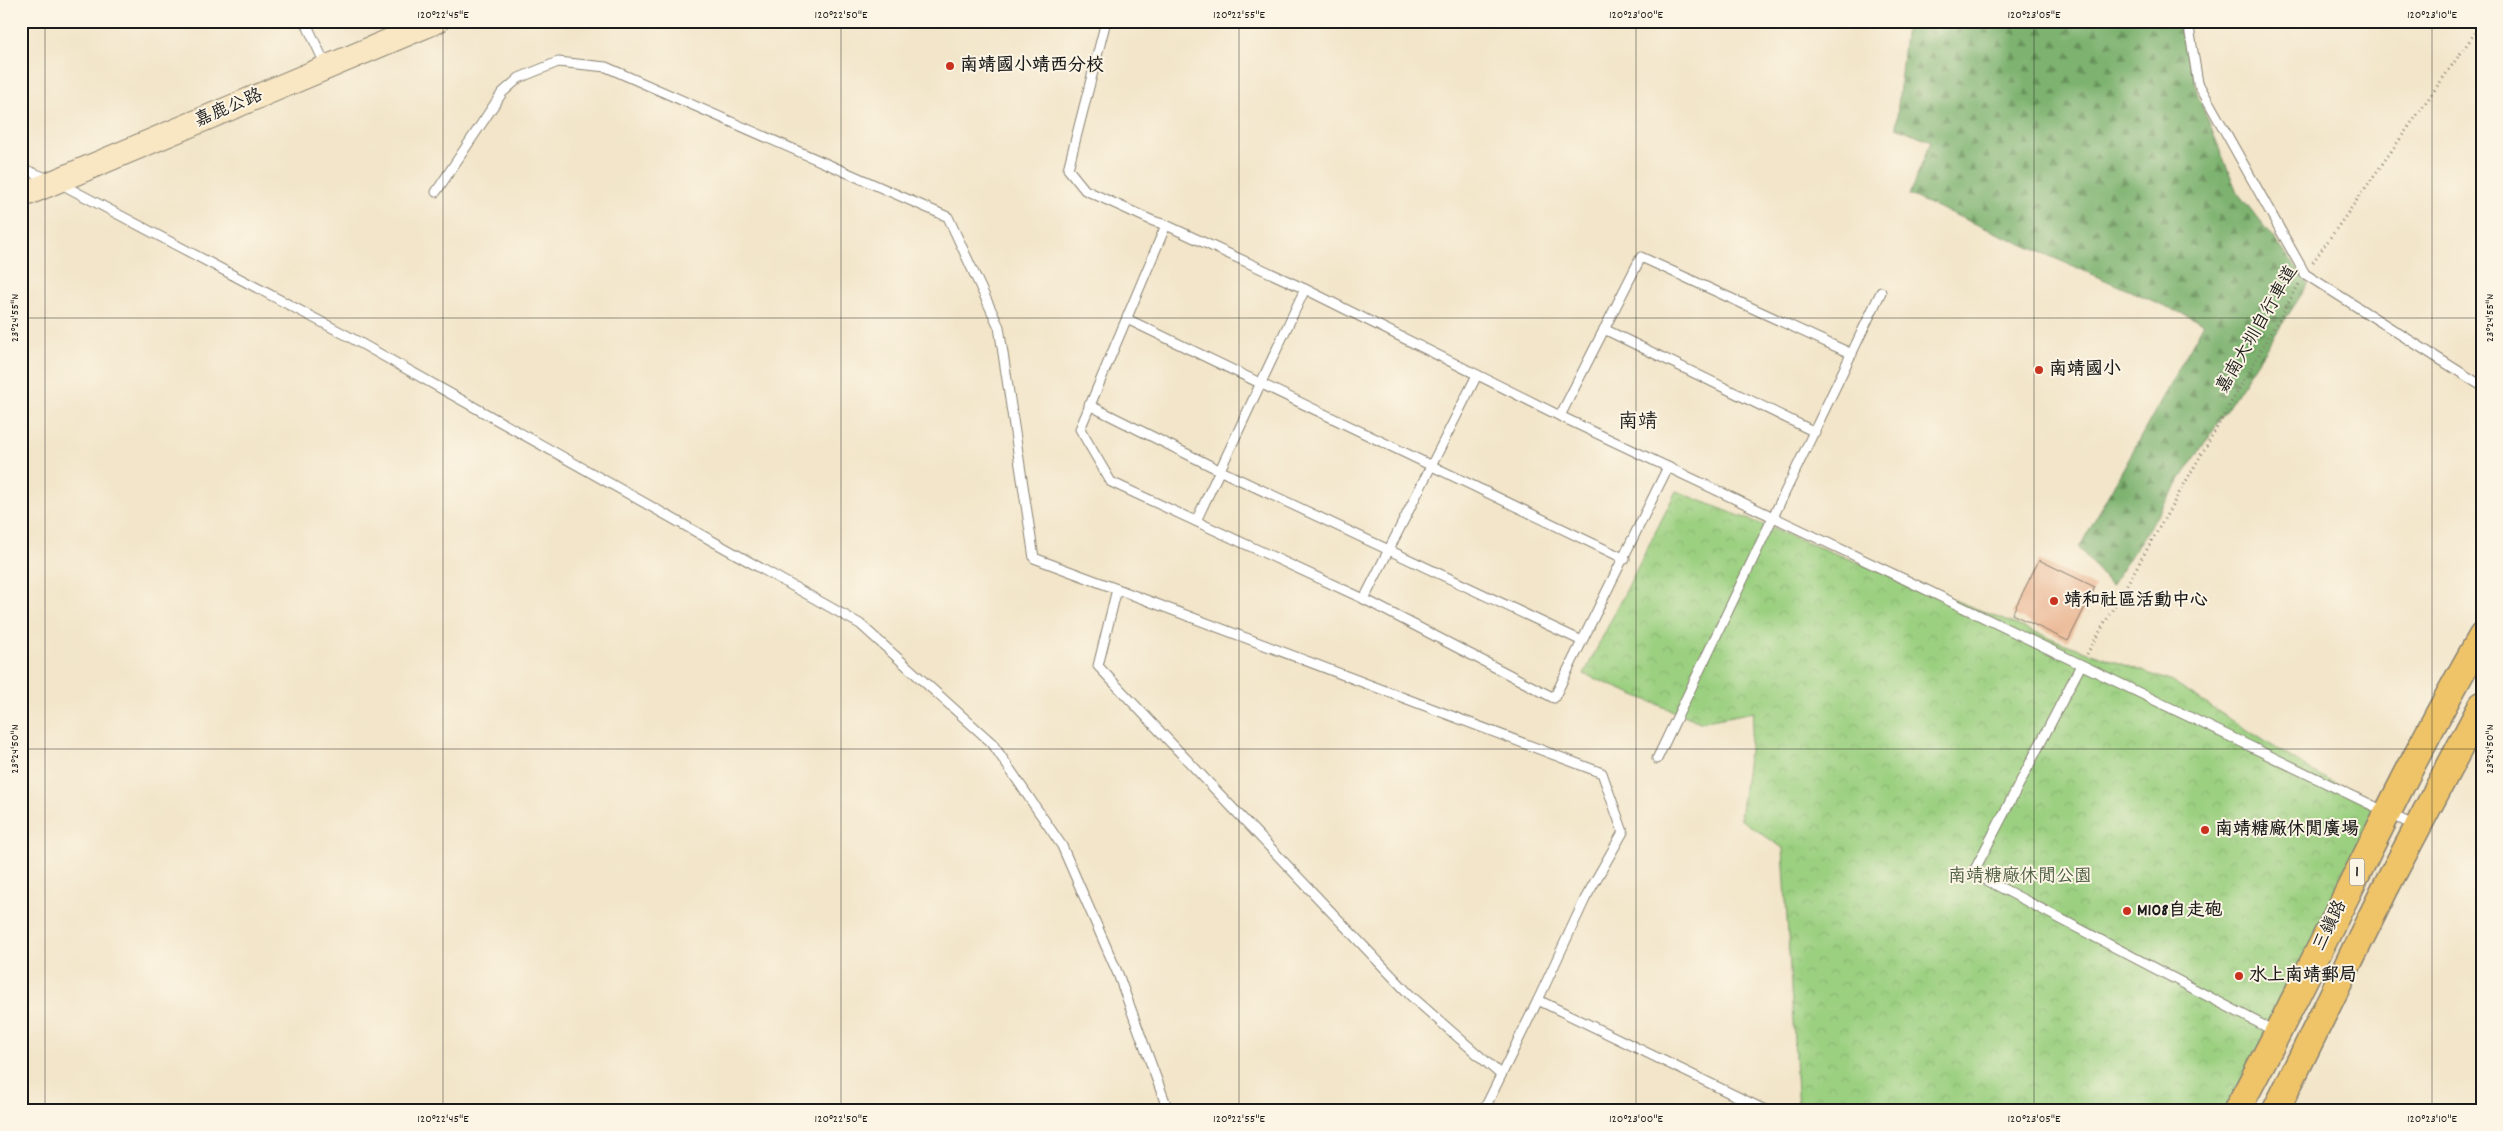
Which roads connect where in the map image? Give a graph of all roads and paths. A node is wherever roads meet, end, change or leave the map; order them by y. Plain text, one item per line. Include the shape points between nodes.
1 (305, 21) edge
2 (437, 21) edge
3 (1106, 21) edge
4 (2188, 21) edge
5 (2482, 23) edge
6 (326, 67) junction
7 (21, 168) edge
8 (57, 182) junction
9 (436, 192) dead end
10 (21, 196) edge
11 (1166, 225) junction
12 (2305, 274) junction
13 (1305, 290) junction
14 (1881, 292) dead end
15 (1127, 319) junction
16 (1604, 329) junction
17 (1852, 354) junction
18 (1477, 375) junction
19 (1263, 383) junction
20 (2482, 386) edge
21 (1090, 405) junction
22 (1560, 416) junction
23 (1815, 432) junction
24 (1432, 466) junction
25 (1668, 467) junction
26 (1221, 471) junction
27 (1774, 518) junction
28 (1196, 521) junction
29 (1389, 550) junction
30 (1625, 559) junction
31 (1117, 589) junction
32 (1364, 599) junction
33 (1582, 641) junction
34 (2479, 645) edge
35 (2081, 665) junction
36 (2482, 705) edge
37 (1657, 759) dead end
38 (2387, 811) junction
39 (2417, 827) junction
40 (1538, 1000) junction
41 (2279, 1033) junction
42 (1500, 1074) junction
43 (1168, 1110) edge
44 (1484, 1110) edge
45 (1765, 1110) edge
46 (2237, 1110) edge
47 (2276, 1110) edge

1 - 6 lane
2 - 6 main road, 嘉鹿公路
3 - 11 lane via 1068,169 1085,190
4 - 12 lane via 2198,83
5 - 12 path, 嘉南大圳自行車道
6 - 8 main road, 嘉鹿公路
7 - 8 lane
8 - 10 main road, 嘉鹿公路
8 - 43 lane via 346,335 860,624 992,743 1062,846 1118,974
9 - 31 lane via 502,93 519,78 558,62 606,67 948,217 999,327 1034,558
11 - 13 lane
11 - 15 lane
12 - 20 lane
12 - 35 path, 嘉南大圳自行車道
13 - 18 lane
13 - 19 lane
14 - 17 lane
15 - 19 lane
15 - 21 lane
16 - 17 lane via 1641,257
16 - 22 lane
16 - 23 lane
17 - 23 lane
18 - 22 lane
18 - 24 lane
19 - 24 lane
19 - 26 lane
21 - 26 lane
21 - 28 lane via 1080,429 1111,482
22 - 25 lane
23 - 27 lane
24 - 29 lane
24 - 30 lane
25 - 27 lane
25 - 30 lane
26 - 28 lane
26 - 29 lane
27 - 35 lane
27 - 37 lane
28 - 32 lane
29 - 32 lane
29 - 33 lane
30 - 33 lane
31 - 40 lane via 1602,773 1624,832 1585,899
31 - 42 lane via 1098,666 1410,995
32 - 33 lane via 1554,698
34 - 38 main road, 三鎮路 / 1
35 - 38 lane
35 - 41 lane via 1973,873
36 - 39 main road, 三鎮路 / 1
38 - 39 lane
38 - 41 main road, 三鎮路 / 1
39 - 47 main road, 三鎮路 / 1
40 - 42 lane
40 - 45 lane
41 - 46 main road, 三鎮路 / 1
42 - 44 lane

